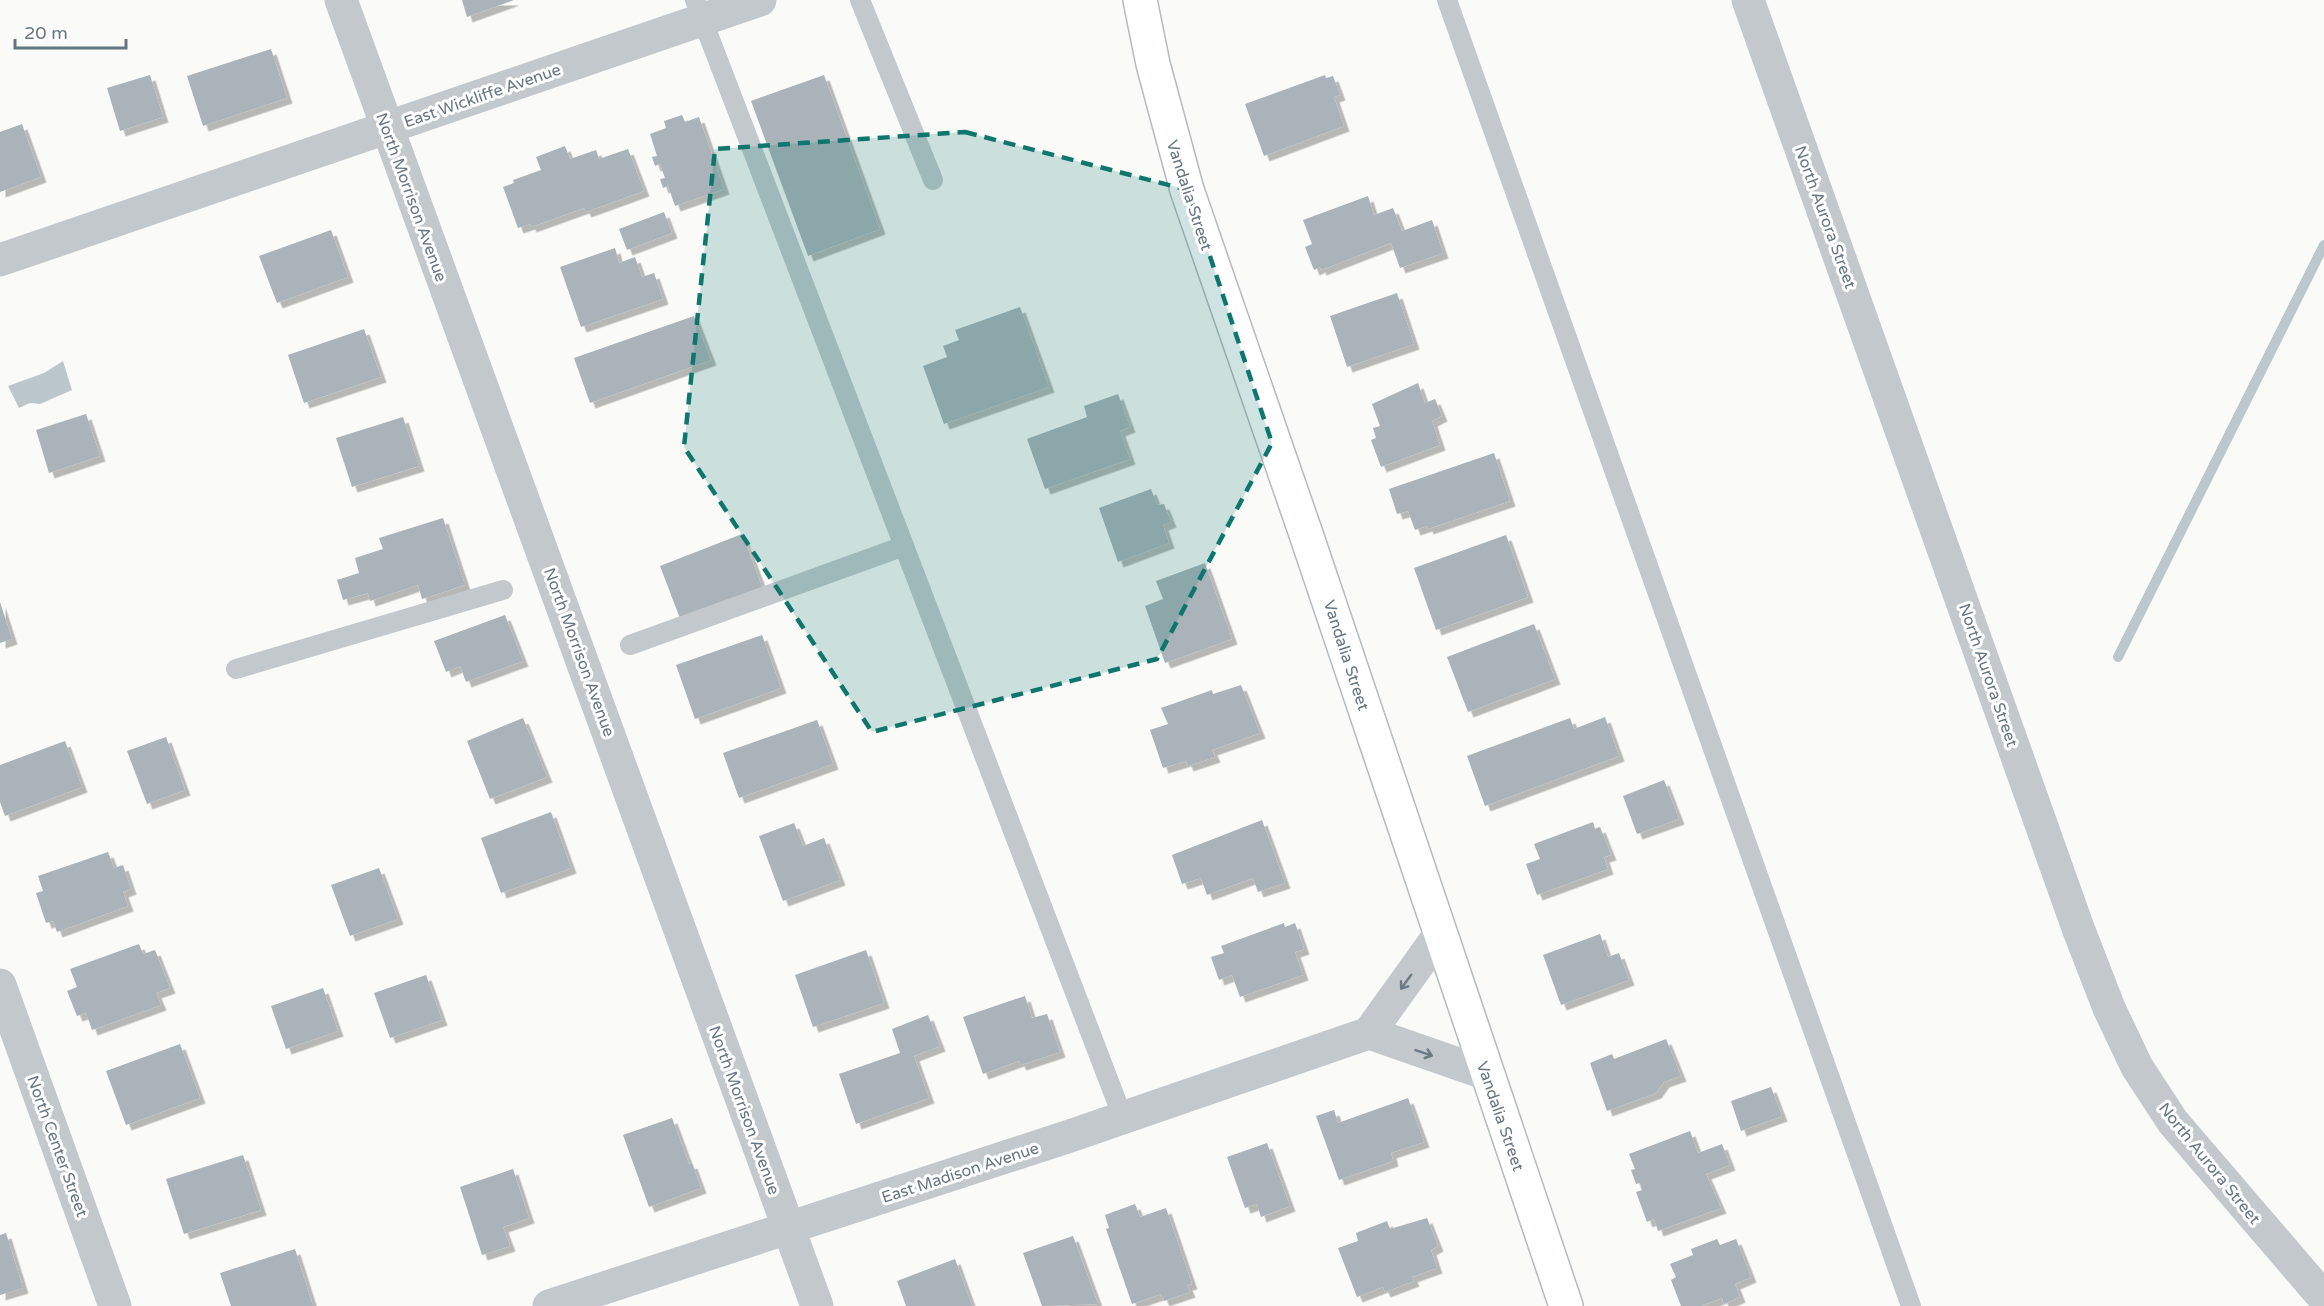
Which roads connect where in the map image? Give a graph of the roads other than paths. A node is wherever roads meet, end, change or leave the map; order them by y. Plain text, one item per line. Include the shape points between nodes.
1 (341, 0) edge
2 (760, 0) edge
3 (860, 0) edge
4 (1140, 0) edge
5 (1447, 0) edge
6 (1748, 0) edge
7 (698, 10) edge
8 (386, 127) junction
9 (933, 180) dead end
10 (0, 260) edge
11 (904, 546) junction
12 (503, 590) dead end
13 (630, 645) dead end
14 (236, 669) dead end
15 (1440, 934) junction
16 (0, 986) edge
17 (1369, 1033) junction
18 (1487, 1074) junction
19 (1123, 1118) junction
20 (788, 1228) junction
21 (2324, 1298) edge
22 (115, 1306) edge
23 (549, 1306) edge
24 (817, 1306) edge
25 (1566, 1306) edge
26 (1911, 1306) edge
27 (2315, 1306) edge

1 - 8 street, North Morrison Avenue
2 - 7 street, East Wickliffe Avenue
3 - 9 lane
4 - 15 main road, Vandalia Street via 1160,95 1187,190
5 - 26 lane
6 - 21 street, North Aurora Street via 2109,1008 2137,1067 2173,1122
7 - 8 street, East Wickliffe Avenue
7 - 11 lane
8 - 10 street, East Wickliffe Avenue
8 - 20 street, North Morrison Avenue
11 - 13 lane
11 - 19 lane
12 - 14 lane
15 -> 17 street
15 - 18 main road, Vandalia Street
16 - 22 street, North Center Street
17 -> 18 street
17 - 19 street, East Madison Avenue
18 - 25 main road, Vandalia Street
19 - 20 street, East Madison Avenue
20 - 23 street, East Madison Avenue
20 - 24 street, North Morrison Avenue
21 - 27 street

